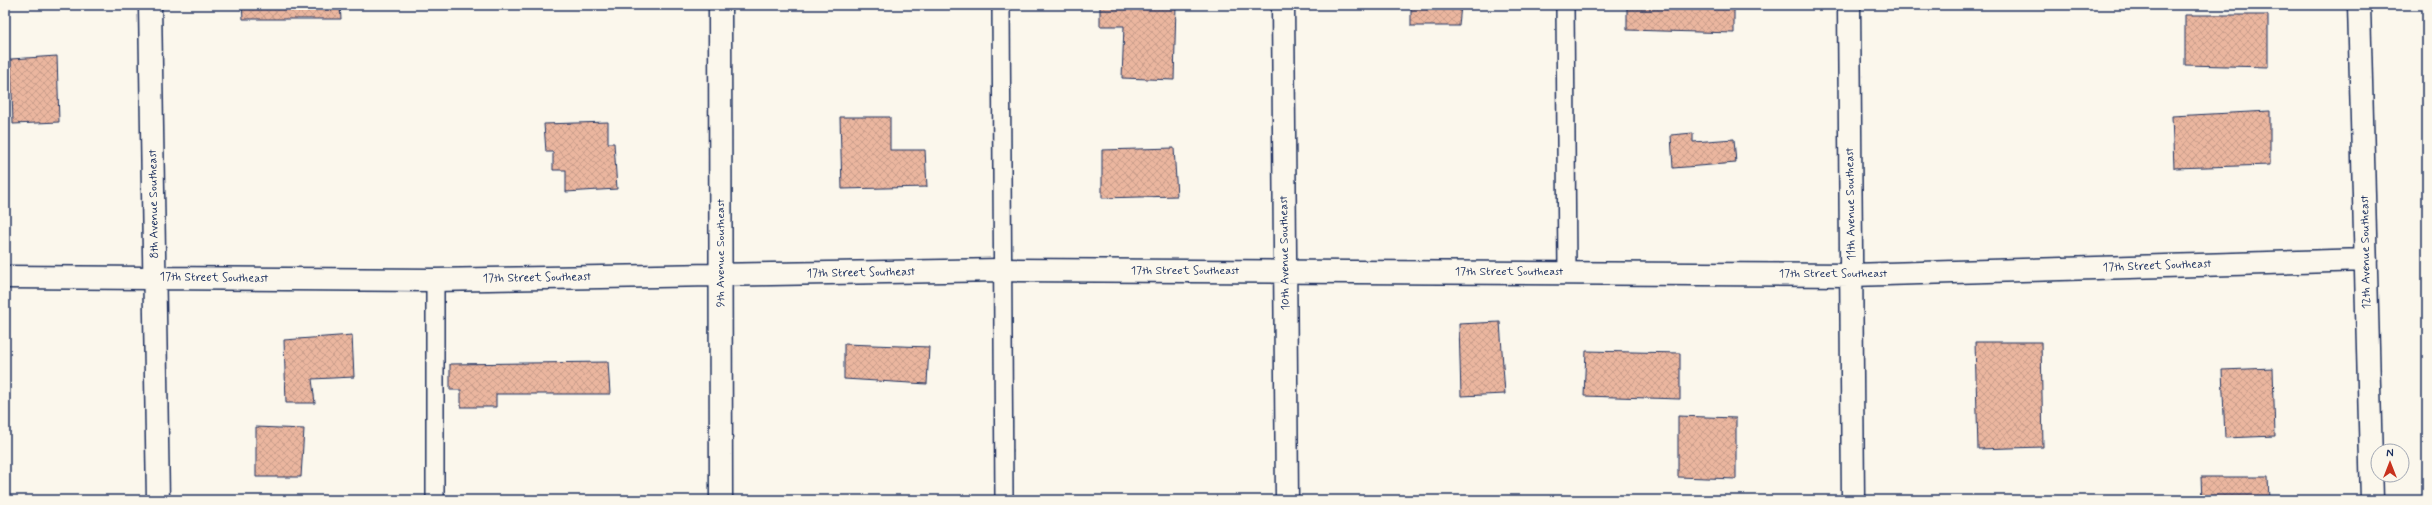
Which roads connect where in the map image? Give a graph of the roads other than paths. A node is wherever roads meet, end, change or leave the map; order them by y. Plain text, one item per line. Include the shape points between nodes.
1 (150, 5) edge
2 (720, 5) edge
3 (1001, 5) edge
4 (1282, 5) edge
5 (1565, 5) edge
6 (1849, 5) edge
7 (2359, 5) edge
8 (2366, 260) junction
9 (1001, 270) junction
10 (1285, 271) junction
11 (1567, 273) junction
12 (721, 275) junction
13 (1852, 275) junction
14 (5, 277) edge
15 (155, 277) junction
16 (435, 280) junction
17 (158, 500) edge
18 (435, 500) edge
19 (721, 500) edge
20 (1004, 500) edge
21 (1287, 500) edge
22 (1853, 500) edge
23 (2372, 500) edge

1 - 15 street, 8th Avenue Southeast
2 - 12 street, 9th Avenue Southeast
3 - 9 lane
4 - 10 street, 10th Avenue Southeast
5 - 11 lane
6 - 13 street, 11th Avenue Southeast
7 - 8 street, 12th Avenue Southeast
8 - 13 street, 17th Street Southeast
8 - 23 street, 12th Avenue Southeast
9 - 10 street, 17th Street Southeast
9 - 12 street, 17th Street Southeast
9 - 20 lane
10 - 11 street, 17th Street Southeast
10 - 21 street, 10th Avenue Southeast
11 - 13 street, 17th Street Southeast
12 - 16 street, 17th Street Southeast
12 - 19 street, 9th Avenue Southeast
13 - 22 street, 11th Avenue Southeast
14 - 15 street, 17th Street Southeast
15 - 16 street, 17th Street Southeast
15 - 17 street, 8th Avenue Southeast
16 - 18 lane

